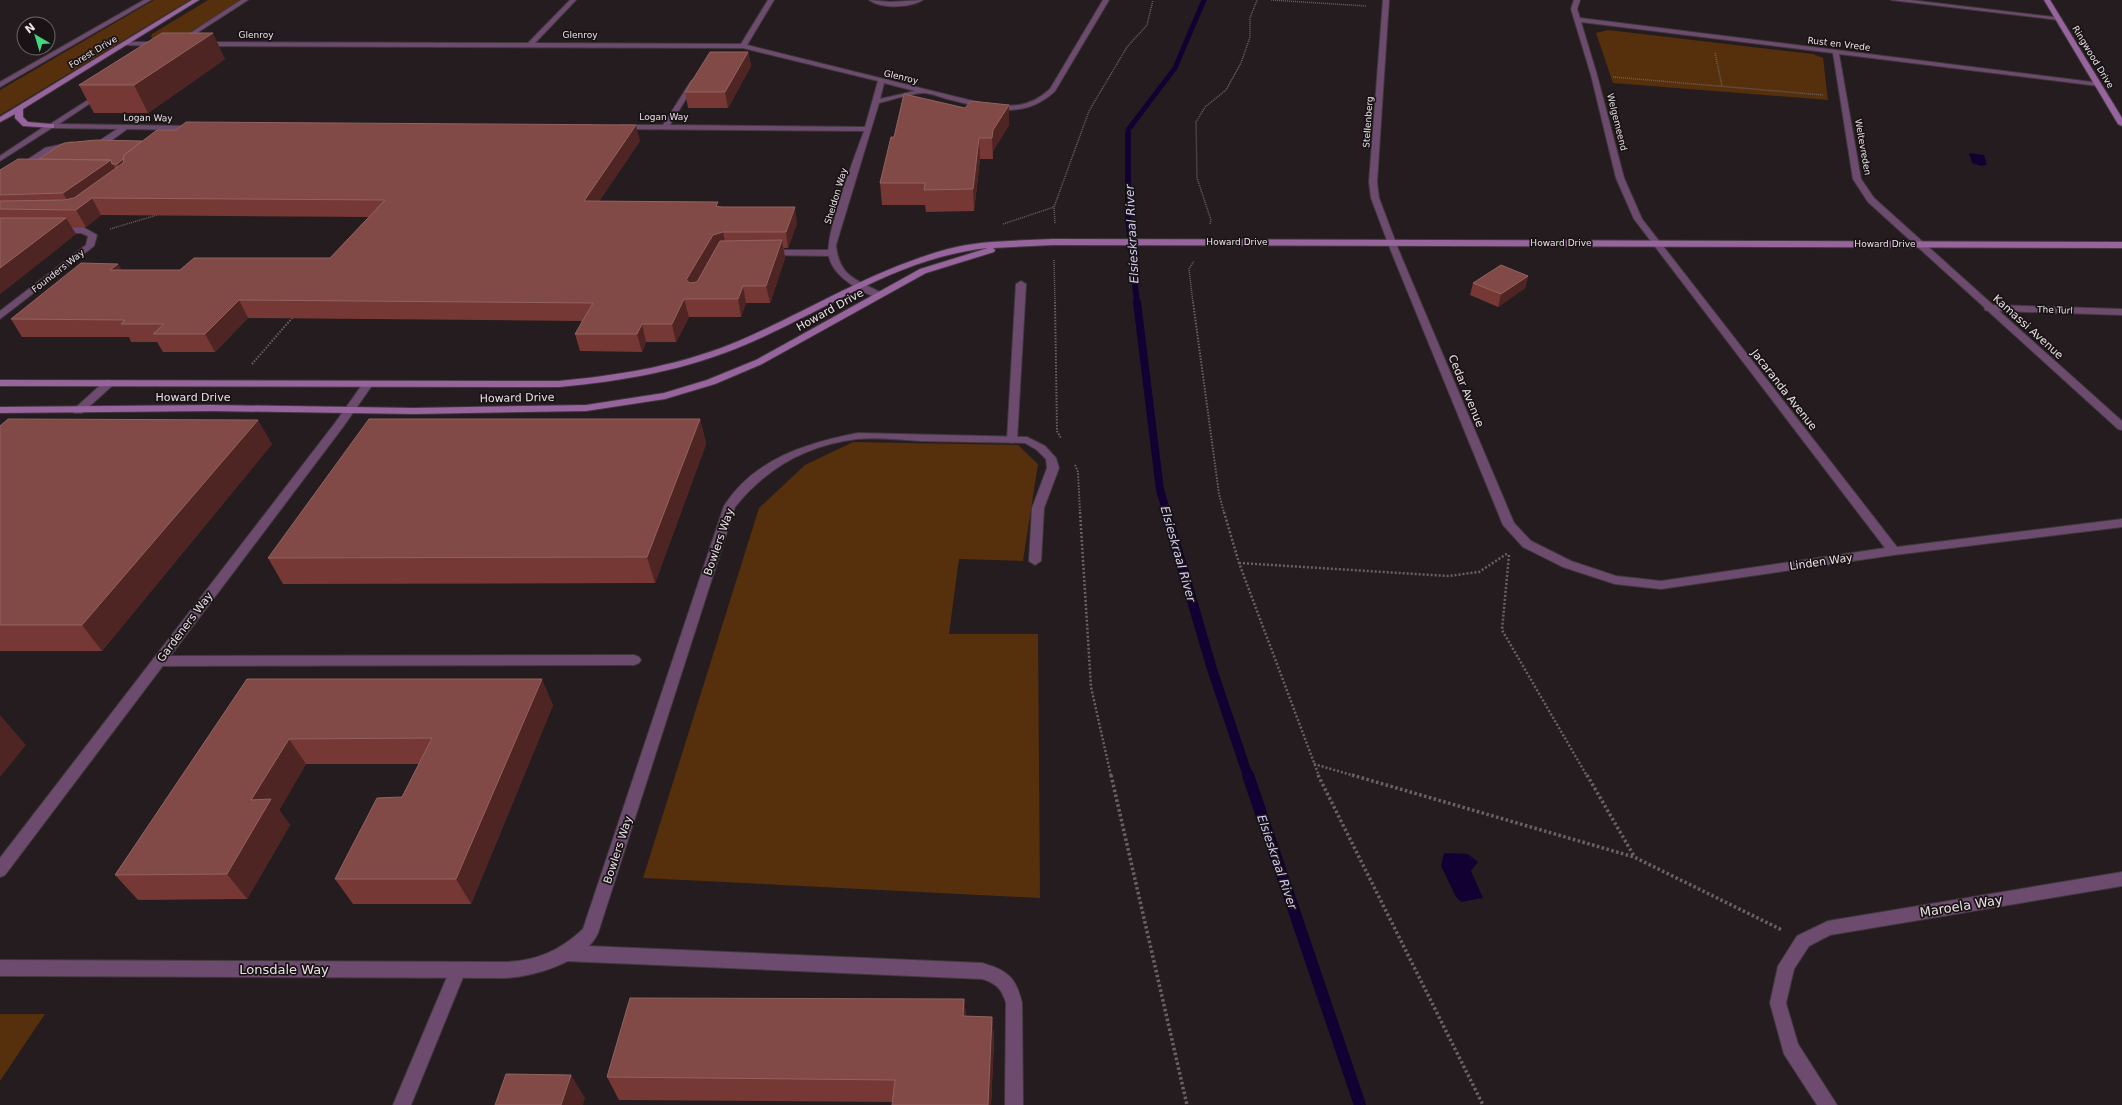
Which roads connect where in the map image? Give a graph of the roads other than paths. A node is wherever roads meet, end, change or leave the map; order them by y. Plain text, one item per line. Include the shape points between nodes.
1 (148, 0) edge
2 (196, 0) edge
3 (245, 0) edge
4 (573, 0) edge
5 (771, 0) edge
6 (872, 0) edge
7 (920, 0) edge
8 (1106, 0) edge
9 (1577, 0) edge
10 (1894, 0) edge
11 (2047, 0) edge
12 (1386, 4) edge
13 (2059, 18) junction
14 (1577, 20) junction
15 (124, 44) junction
16 (168, 44) edge
17 (188, 44) edge
18 (196, 44) edge
19 (531, 44) junction
20 (743, 46) junction
21 (1836, 53) junction
22 (697, 76) edge
23 (881, 82) junction
24 (2098, 84) junction
25 (0, 85) edge
26 (111, 87) edge
27 (923, 92) junction
28 (875, 102) junction
29 (19, 108) junction
30 (0, 120) edge
31 (2122, 124) edge
32 (51, 126) junction
33 (126, 127) junction
34 (610, 127) edge
35 (665, 127) junction
36 (180, 128) junction
37 (205, 128) edge
38 (868, 129) junction
39 (167, 138) edge
40 (84, 143) edge
41 (117, 143) edge
42 (36, 158) junction
43 (1, 159) edge
44 (16, 171) junction
45 (32, 171) edge
46 (0, 182) edge
47 (45, 230) edge
48 (1392, 242) junction
49 (1655, 244) junction
50 (1919, 244) junction
51 (2122, 245) edge
52 (1000, 246) junction
53 (755, 253) edge
54 (833, 253) junction
55 (860, 284) junction
56 (1021, 284) dead end
57 (879, 295) junction
58 (1988, 308) junction
59 (2122, 312) edge
60 (0, 316) edge
61 (0, 383) edge
62 (109, 383) junction
63 (368, 384) junction
64 (0, 410) edge
65 (78, 411) junction
66 (349, 411) junction
67 (2122, 427) edge
68 (1012, 440) junction
69 (2122, 523) edge
70 (1527, 544) joint
71 (1894, 551) junction
72 (1035, 561) dead end
73 (634, 660) dead end
74 (159, 661) junction
75 (0, 870) edge
76 (2122, 879) edge
77 (564, 953) junction
78 (0, 968) edge
79 (458, 970) junction
80 (402, 1105) edge
81 (1014, 1105) edge
82 (1828, 1105) edge

1 - 25 street
2 - 15 street, Forest Drive
3 - 17 street via 176,44
4 - 19 street
5 - 20 street
6 - 7 street via 900,4
8 - 27 street, Glenroy via 1053,90 1043,99 1028,106 1010,109
9 - 14 street, Welgemeend via 1574,9
10 - 13 street
11 - 13 street, Ringwood Drive
12 - 48 street, Stellenberg via 1373,182 1375,198
13 - 24 street, Ringwood Drive
14 - 21 street, Rust en Vrede
14 - 49 street, Welgemeend via 1620,178 1638,219
15 - 16 street
15 - 29 street, Forest Drive
18 - 19 street, Glenroy
19 - 20 street, Glenroy via 715,48
20 - 23 street, Glenroy
21 - 24 street, Rust en Vrede
21 - 50 street, Weltevreden via 1857,179 1871,200
22 - 35 street
23 - 27 street, Glenroy
23 - 28 street, Sheldon Way
24 - 31 street, Ringwood Drive
26 - 32 street
27 - 28 street
28 - 38 street, Sheldon Way
29 - 30 street, Forest Drive
29 - 32 street via 18,118 24,123
32 - 33 street, Logan Way
32 - 43 street
33 - 36 street, Logan Way
33 - 41 street via 99,143
34 - 35 street, Logan Way
35 - 38 street, Logan Way
36 - 37 street, Logan Way
36 - 39 street
38 - 54 street, Sheldon Way via 838,220 832,245
40 - 42 street via 60,146
42 - 43 street
42 - 44 street
44 - 45 street
44 - 46 street
47 - 60 street, Founders Way via 83,230 93,235 90,246
48 - 49 street, Howard Drive
48 - 52 street, Howard Drive via 1053,242
48 - 70 street, Cedar Avenue via 1509,524
49 - 50 street, Howard Drive
49 - 71 street, Jacaranda Avenue
50 - 51 street, Howard Drive
50 - 58 street, Kamassi Avenue
52 - 55 street, Howard Drive via 973,247 950,252 901,267
52 - 57 street, Howard Drive via 923,271
53 - 54 street
54 - 55 street, Sheldon Way via 837,268
55 - 57 street, Sheldon Way
55 - 63 street, Howard Drive via 743,342 653,372 559,384
56 - 68 street
57 - 66 street, Howard Drive via 759,362 711,382 665,396 586,408
58 - 59 street, The Turl
58 - 67 street, Kamassi Avenue
61 - 62 street, Howard Drive
62 - 63 street, Howard Drive
62 - 65 street
63 - 66 street, Gardeners Way
64 - 65 street, Howard Drive
65 - 66 street, Howard Drive via 212,408
66 - 74 street, Gardeners Way
68 - 72 street, Bowlers Way via 1027,440 1041,448 1051,458 1053,468 1038,508
68 - 77 street, Bowlers Way via 858,436 801,451 769,467 747,484 730,506 590,933 580,944
69 - 71 street, Linden Way
70 - 71 street, Linden Way via 1567,564 1615,580 1662,585
73 - 74 street
74 - 75 street, Gardeners Way
76 - 82 street, Maroela Way via 1828,928 1804,940 1786,966 1778,1003 1790,1048
77 - 79 street, Lonsdale Way via 548,962 528,968
77 - 81 street via 982,971 999,975 1011,989 1014,1004
78 - 79 street, Lonsdale Way
79 - 80 street

